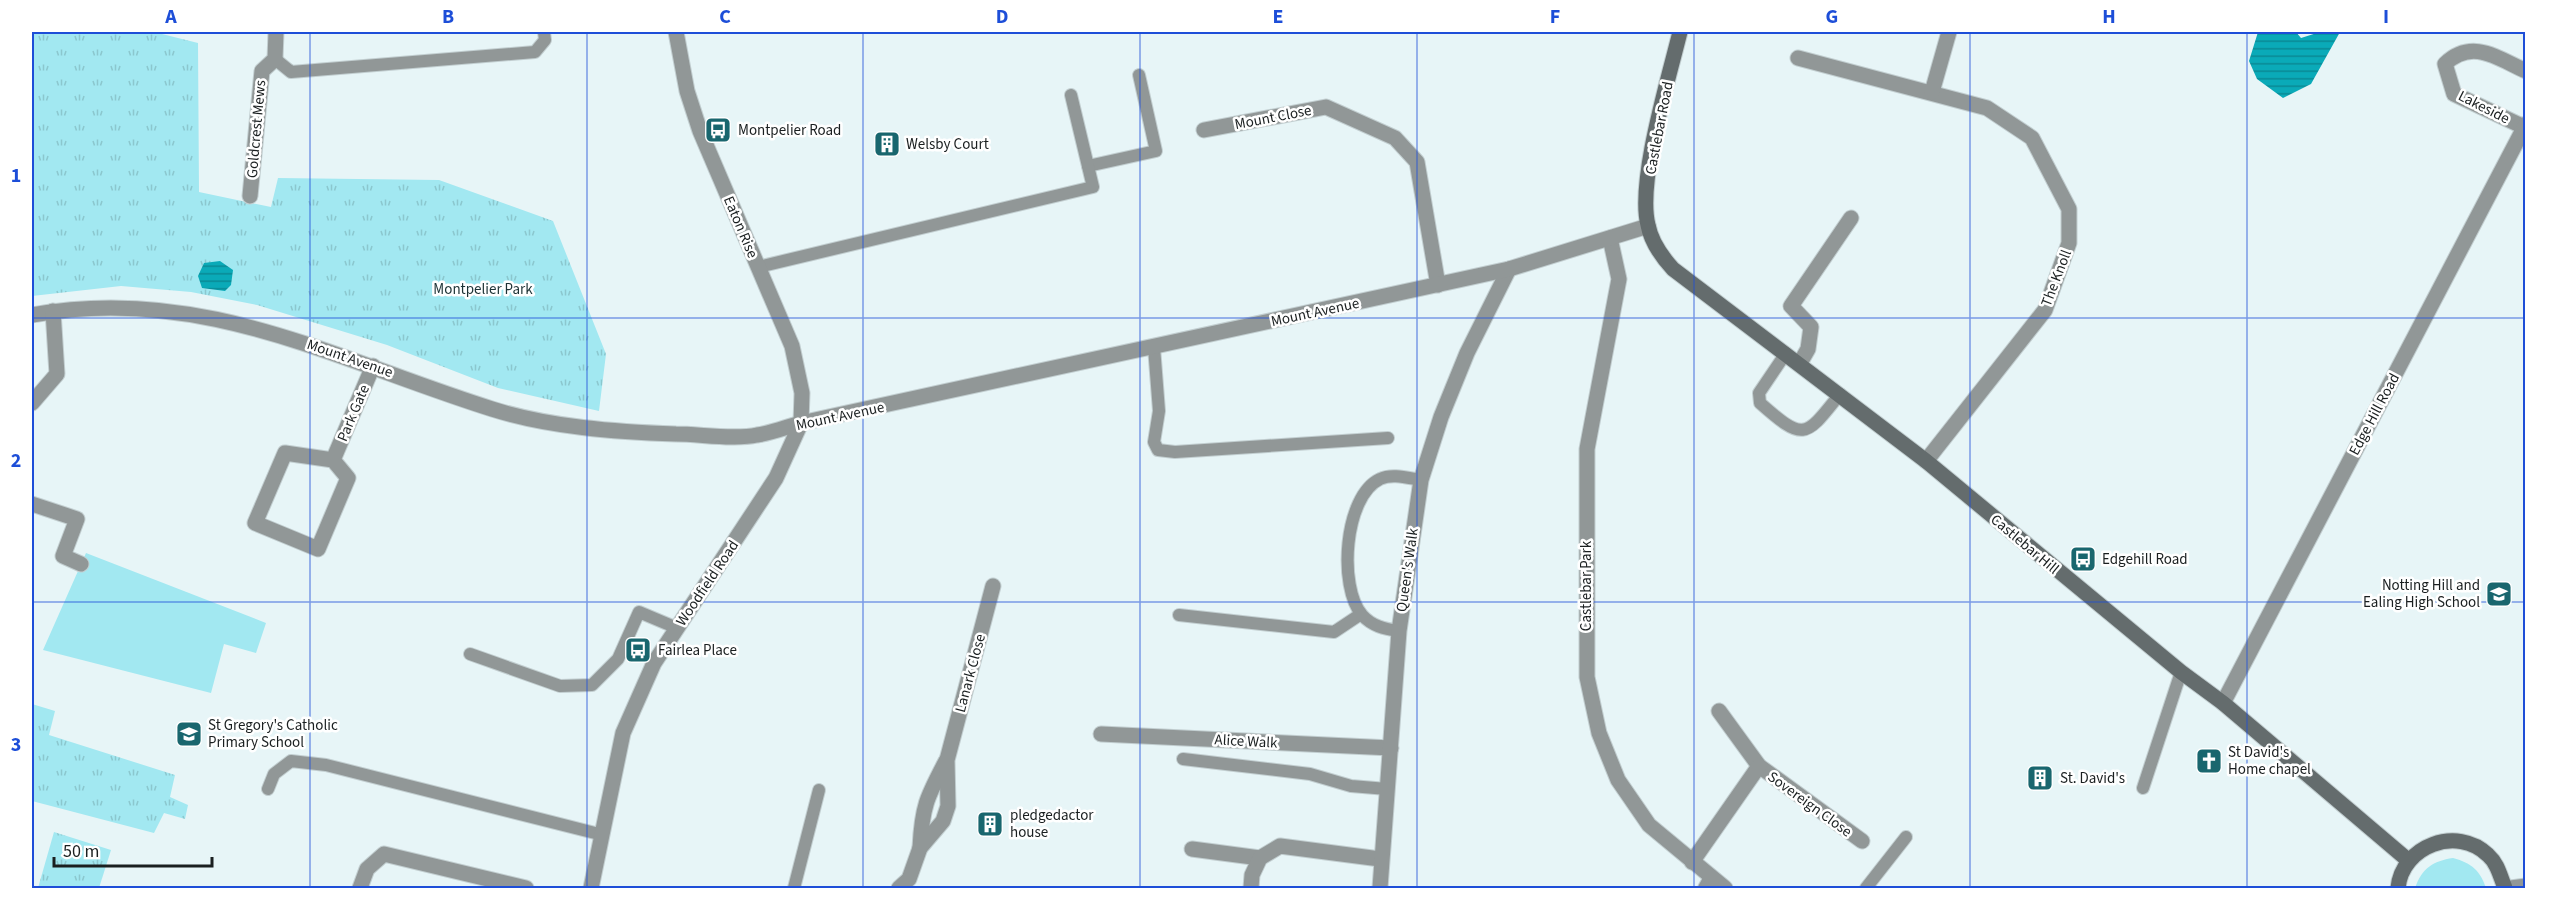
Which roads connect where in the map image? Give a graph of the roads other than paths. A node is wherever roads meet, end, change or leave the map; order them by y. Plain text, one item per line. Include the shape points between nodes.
1 (276, 32) edge
2 (544, 32) edge
3 (676, 32) edge
4 (1680, 32) edge
5 (1949, 32) edge
6 (1797, 58) dead end
7 (275, 59) junction
8 (2526, 71) edge
9 (1139, 75) dead end
10 (1932, 92) junction
11 (1071, 94) dead end
12 (2525, 126) edge
13 (1204, 130) dead end
14 (1088, 166) junction
15 (250, 196) dead end
16 (1851, 218) dead end
17 (1648, 226) junction
18 (1610, 238) junction
19 (758, 267) junction
20 (1509, 269) junction
21 (1438, 285) junction
22 (53, 311) junction
23 (32, 315) edge
24 (1155, 347) junction
25 (1786, 353) junction
26 (1800, 363) junction
27 (373, 366) junction
28 (1840, 394) junction
29 (32, 403) edge
30 (801, 423) junction
31 (1388, 438) dead end
32 (333, 460) junction
33 (1926, 461) junction
34 (1421, 480) junction
35 (32, 504) edge
36 (81, 564) dead end
37 (993, 586) dead end
38 (1361, 614) junction
39 (1179, 615) dead end
40 (677, 628) junction
41 (1399, 631) junction
42 (470, 654) dead end
43 (2181, 672) junction
44 (2223, 703) junction
45 (1719, 711) dead end
46 (1101, 734) dead end
47 (1391, 748) junction
48 (1183, 759) dead end
49 (947, 760) junction
50 (1759, 766) junction
51 (2143, 788) dead end
52 (268, 789) dead end
53 (1387, 789) junction
54 (819, 790) dead end
55 (603, 835) junction
56 (1906, 837) dead end
57 (1862, 841) dead end
58 (920, 848) junction
59 (1192, 849) dead end
60 (1260, 858) junction
61 (1380, 860) junction
62 (2409, 861) junction
63 (1692, 862) junction
64 (1707, 883) edge
65 (2526, 886) edge
66 (360, 888) edge
67 (526, 888) edge
68 (591, 888) edge
69 (794, 888) edge
70 (899, 888) edge
71 (1251, 888) edge
72 (1380, 888) edge
73 (1725, 888) edge
74 (1866, 888) edge
75 (2398, 888) edge
76 (2505, 888) edge
77 (2511, 888) edge

1 - 7 street, Goldcrest Mews
2 - 7 lane via 545,40 535,52 291,72
3 - 19 street, Eaton Rise via 687,91 700,131
4 - 17 main road, Castlebar Road via 1646,194
5 - 10 street
6 - 10 street, The Knoll
7 - 15 street, Goldcrest Mews via 262,71
8 - 12 street, Lakeside via 2482,51 2456,54 2445,64 2454,94
9 - 14 lane via 1156,151
10 - 33 street, The Knoll via 1987,108 2032,138 2069,209 2069,243 2045,310
11 - 14 lane
12 - 44 street, Edge Hill Road
13 - 21 street, Mount Close via 1326,107 1395,138 1417,162
14 - 19 lane via 1093,187
16 - 26 street via 1791,306 1811,327 1808,350
17 - 18 street, Mount Avenue
17 - 25 main road, Castlebar Hill via 1672,269
18 - 20 street, Mount Avenue
18 - 63 street, Castlebar Park via 1619,279 1587,449 1587,677 1599,733 1618,780 1649,825
19 - 30 street, Eaton Rise via 792,346 802,393
20 - 21 street, Mount Avenue
20 - 34 street, Queen's Walk via 1440,417
21 - 24 street, Mount Avenue
22 - 23 street, Mount Avenue
22 - 27 street, Mount Avenue via 143,307 236,322
22 - 29 street via 57,374
24 - 30 street, Mount Avenue
24 - 31 lane via 1158,450
25 - 26 main road, Castlebar Hill
25 - 28 lane via 1759,393 1760,403 1791,429 1811,429
26 - 28 main road, Castlebar Hill
27 - 30 street, Mount Avenue via 493,410 615,432 755,436
27 - 32 street, Park Gate
28 - 33 main road, Castlebar Hill
30 - 40 street, Woodfield Road via 776,478
32 - 32 street, Park Gate via 285,453 255,523 318,549 348,478
33 - 43 main road, Castlebar Hill
34 - 38 lane via 1398,476 1379,479 1362,496 1353,515 1347,576
34 - 41 street, Queen's Walk
35 - 36 street via 77,519 63,556
37 - 49 street, Lanark Close
38 - 39 lane via 1334,632
38 - 41 lane via 1379,628
40 - 42 lane via 639,612 618,659 592,685 560,686
40 - 55 street, Woodfield Road via 654,663 623,733
41 - 47 street, Queen's Walk
43 - 44 main road, Castlebar Hill
43 - 51 lane
44 - 62 main road, Castlebar Hill
45 - 50 street, Sovereign Close
46 - 47 street, Alice Walk
47 - 53 street, Queen's Walk
48 - 53 lane via 1310,774 1352,786
49 - 58 street, Lanark Close via 921,814
49 - 58 street, Lanark Close via 948,806 943,821
50 - 57 street, Sovereign Close
50 - 63 street, Sovereign Close
52 - 55 lane via 274,774 291,762 326,765
53 - 61 street, Queen's Walk
54 - 69 lane
55 - 68 street, Woodfield Road
56 - 74 lane
58 - 70 street, Lanark Close via 909,879
59 - 60 street
60 - 61 street via 1280,846
60 - 71 street
61 - 72 street, Queen's Walk
62 - 75 main road
62 - 76 main road via 2435,843 2470,844 2496,864
63 - 64 street, Castlebar Park
64 - 73 street, Castlebar Park
65 - 77 street
66 - 67 street via 367,869 384,854

